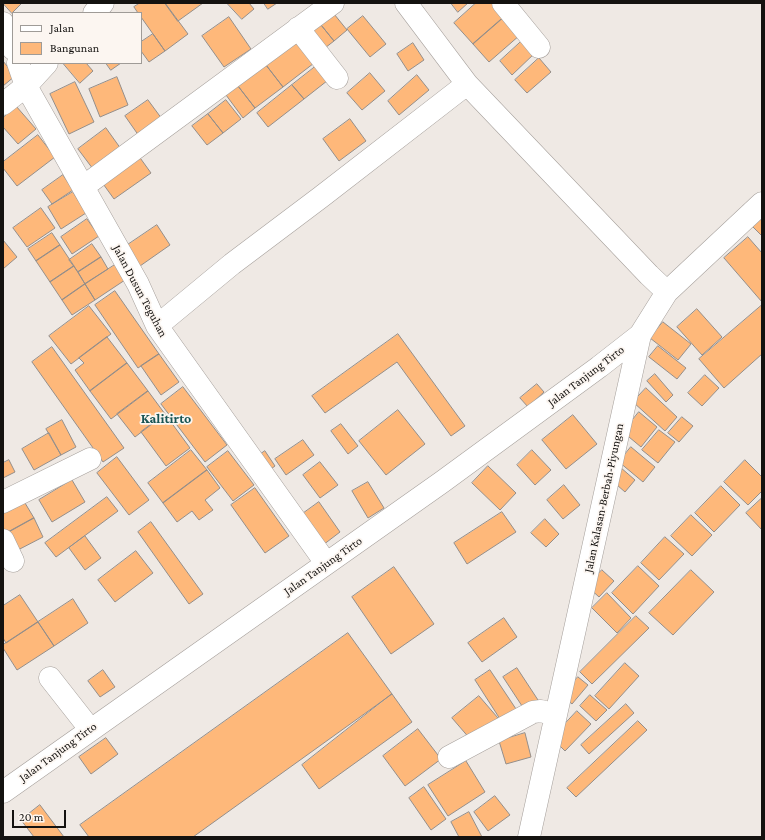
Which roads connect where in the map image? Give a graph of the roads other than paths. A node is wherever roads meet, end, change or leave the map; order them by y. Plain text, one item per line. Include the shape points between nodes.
1 (103, 3) edge
2 (333, 3) edge
3 (406, 3) edge
4 (503, 3) edge
5 (95, 12) edge
6 (3, 23) edge
7 (298, 28) junction
8 (12, 45) edge
9 (539, 47) dead end
10 (18, 64) edge
11 (46, 64) edge
12 (337, 78) dead end
13 (467, 84) junction
14 (26, 86) junction
15 (3, 104) edge
16 (83, 187) junction
17 (762, 203) edge
18 (667, 292) junction
19 (157, 326) junction
20 (640, 335) junction
21 (599, 367) junction
22 (628, 388) junction
23 (90, 459) dead end
24 (3, 502) edge
25 (3, 540) edge
26 (13, 561) dead end
27 (326, 563) junction
28 (50, 678) dead end
29 (556, 715) junction
30 (90, 729) junction
31 (449, 757) dead end
32 (3, 792) edge
33 (529, 837) edge

1 - 5 street
2 - 7 street
3 - 13 street
4 - 9 street
6 - 8 street
7 - 12 street
7 - 16 street
10 - 14 street, Jalan Dusun Teguhan
11 - 14 street
13 - 18 street
13 - 19 street via 232,264
14 - 15 street
14 - 16 street, Jalan Dusun Teguhan
16 - 19 street, Jalan Dusun Teguhan via 138,284
17 - 18 street, Jalan Kalasan-Berbah-Piyungan
18 - 20 street, Jalan Kalasan-Berbah-Piyungan
19 - 27 street, Jalan Dusun Teguhan
20 - 21 street, Jalan Tanjung Tirto
20 - 22 street, Jalan Kalasan-Berbah-Piyungan
21 - 22 street
21 - 27 street, Jalan Tanjung Tirto
22 - 29 street, Jalan Kalasan-Berbah-Piyungan
23 - 24 street
25 - 26 street
27 - 30 street, Jalan Tanjung Tirto
28 - 30 street
29 - 31 street via 541,711 533,712
29 - 33 street, Jalan Kalasan-Berbah-Piyungan
30 - 32 street, Jalan Tanjung Tirto

